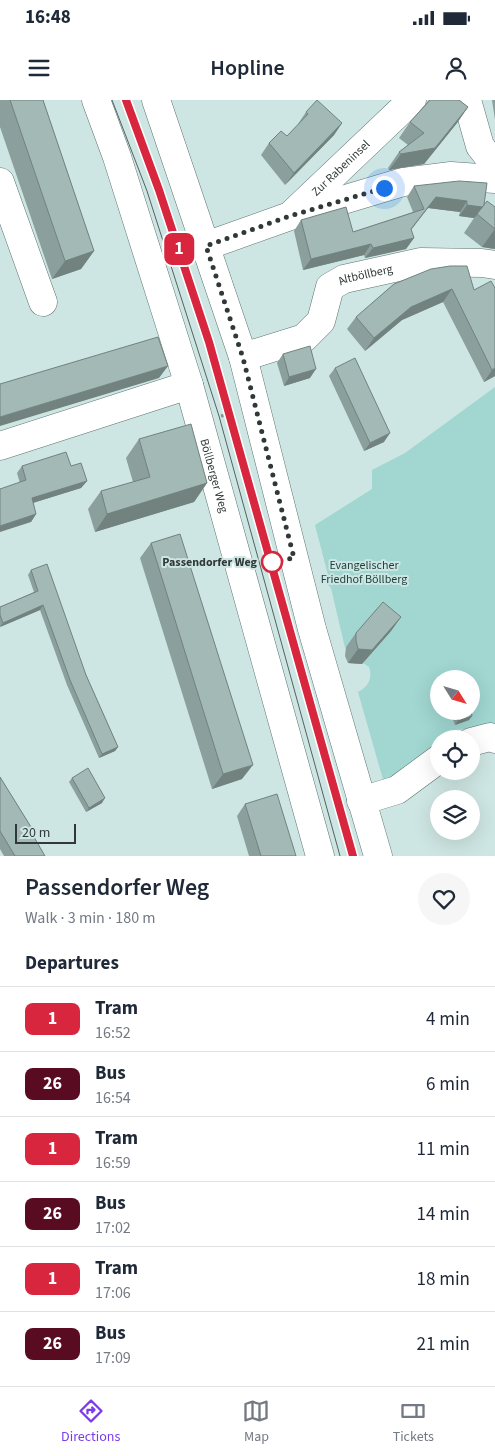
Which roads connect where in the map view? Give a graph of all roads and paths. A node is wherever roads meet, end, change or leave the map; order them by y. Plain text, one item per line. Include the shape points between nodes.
1 (96, 100) edge
2 (156, 100) edge
3 (412, 100) edge
4 (467, 100) edge
5 (495, 165) edge
6 (495, 179) edge
7 (0, 182) edge
8 (290, 216) junction
9 (206, 246) junction
10 (495, 265) edge
11 (43, 302) dead end
12 (243, 358) junction
13 (190, 385) junction
14 (256, 408) junction
15 (200, 421) junction
16 (0, 446) edge
17 (495, 739) edge
18 (480, 740) edge
19 (430, 766) edge
20 (361, 801) junction
21 (320, 856) edge
22 (378, 856) edge

1 - 13 street, Böllberger Weg
2 - 9 street
3 - 8 street, Zur Rabeninsel
4 - 5 street via 480,146
6 - 8 street via 452,176 403,182
7 - 11 street
8 - 9 street, Zur Rabeninsel
9 - 12 street
10 - 12 street, Altböllberg via 421,262 344,279 330,288 321,321 304,338
12 - 14 street
13 - 15 street, Böllberger Weg
13 - 16 street
14 - 15 path
14 - 20 street via 312,629
15 - 21 street, Böllberger Weg
17 - 18 street
19 - 20 street via 397,790
20 - 22 street

